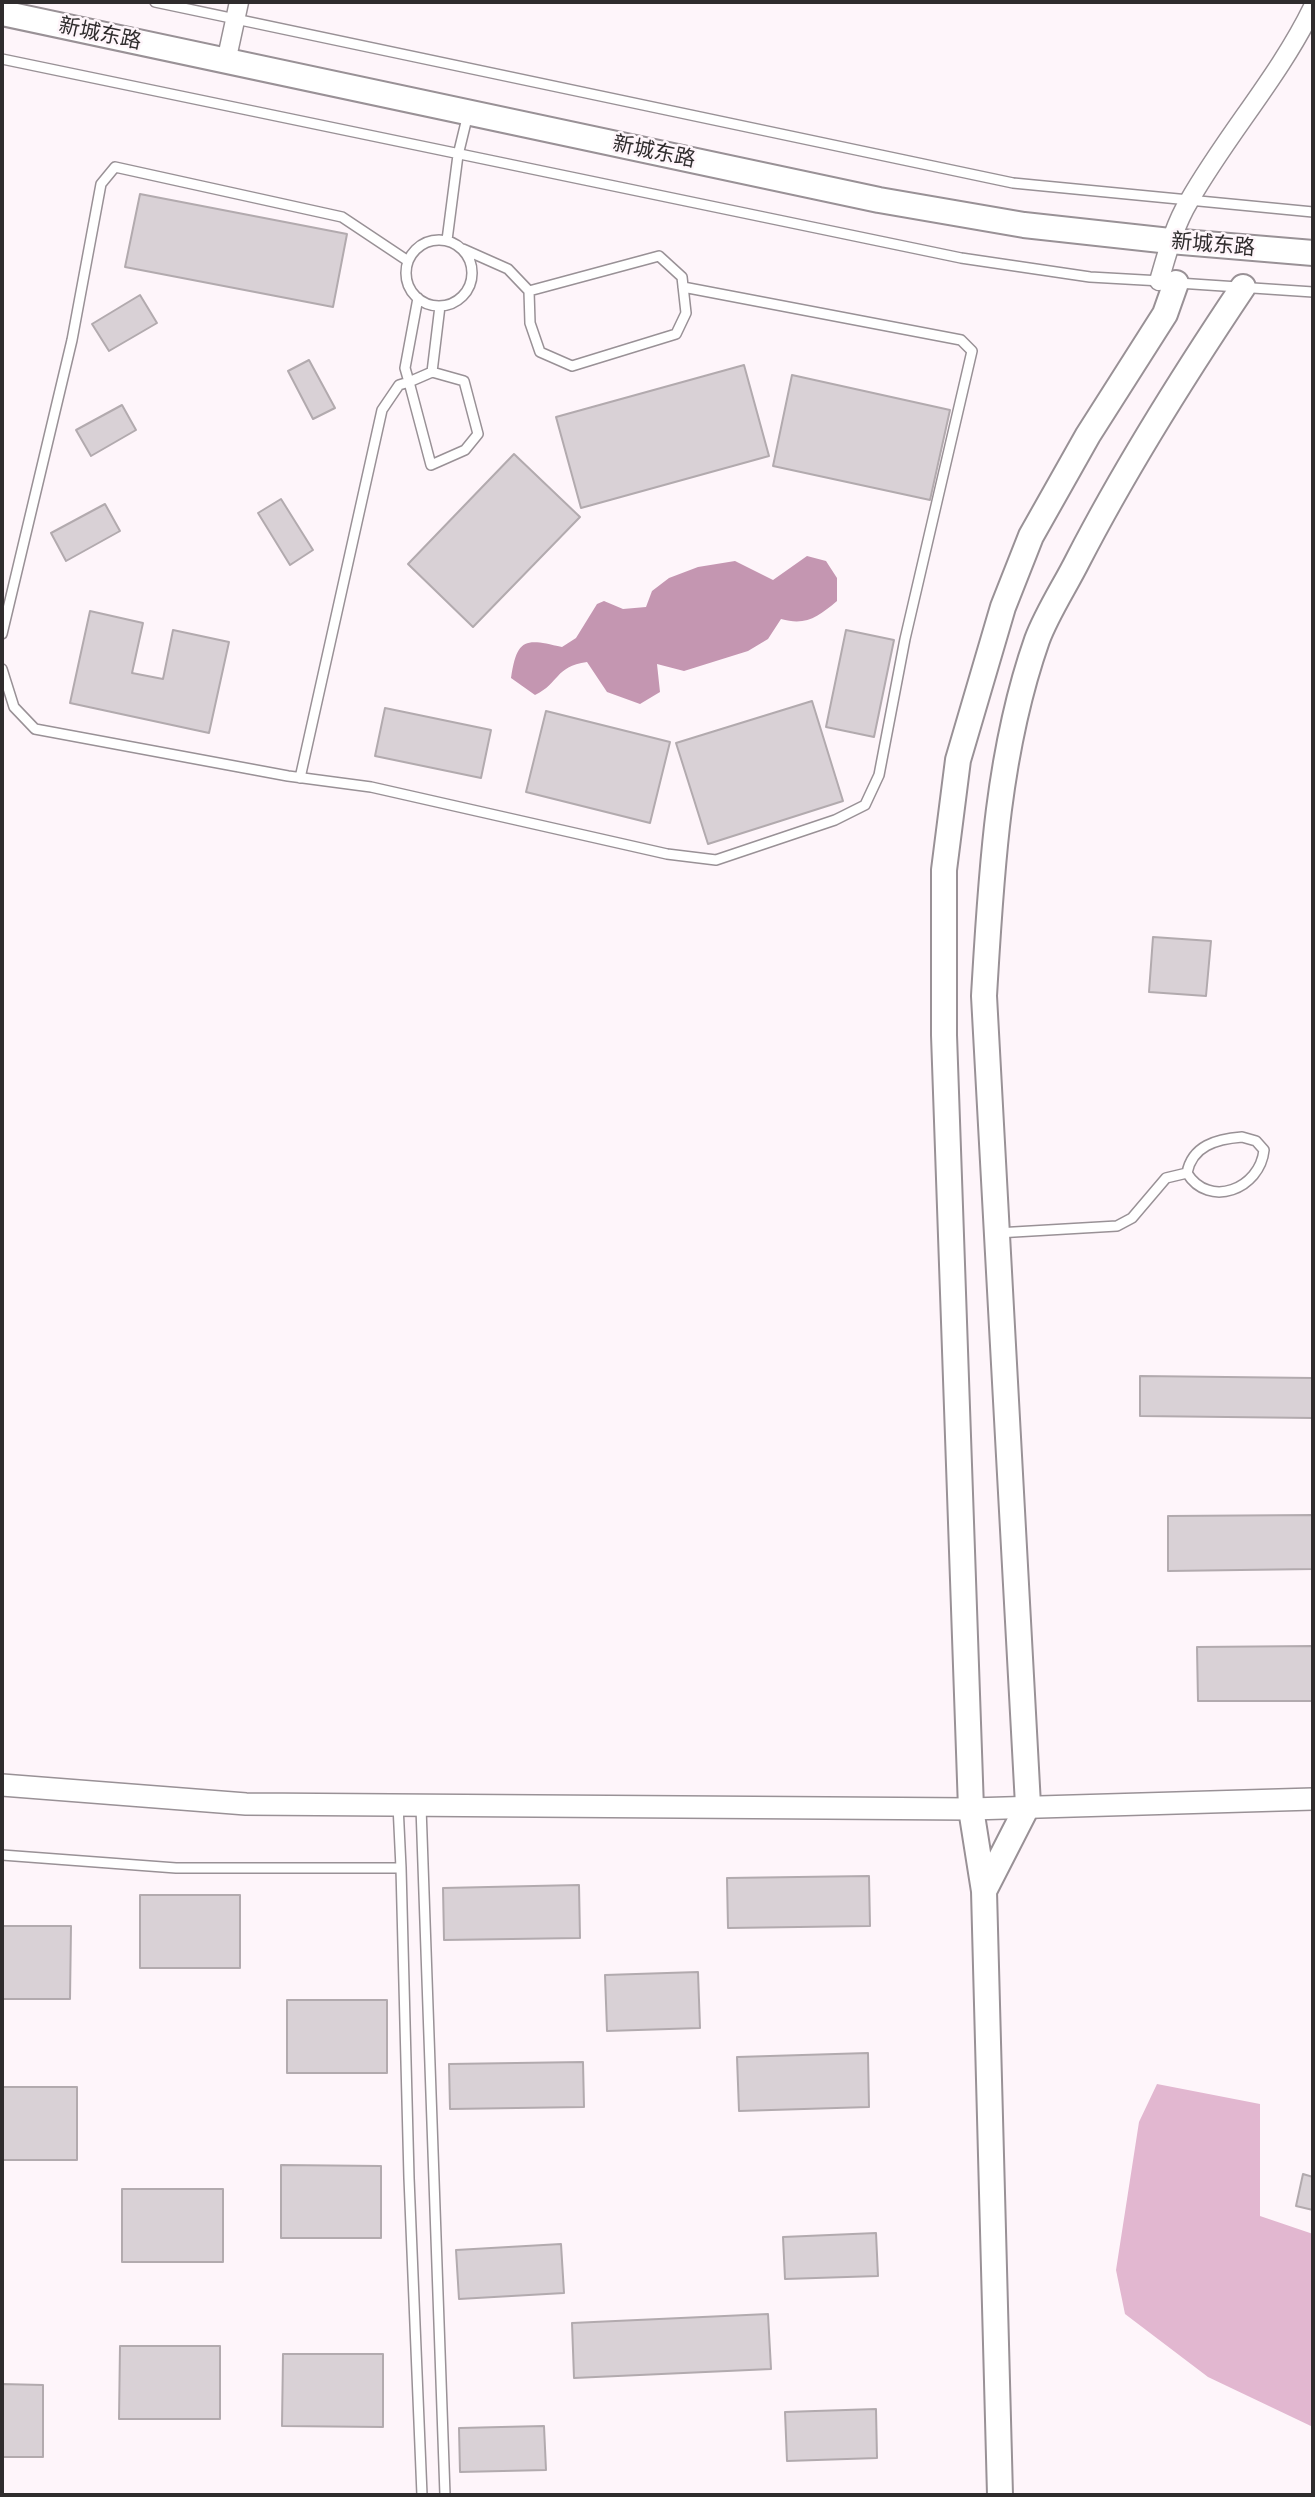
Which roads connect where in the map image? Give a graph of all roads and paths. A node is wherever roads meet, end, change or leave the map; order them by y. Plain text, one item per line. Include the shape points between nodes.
1 (155, 2) edge
2 (1313, 7) edge
3 (237, 11) edge
4 (2, 13) edge
5 (2, 58) edge
6 (226, 62) junction
7 (469, 113) junction
8 (457, 155) junction
9 (1188, 202) junction
10 (1313, 212) edge
11 (447, 240) junction
12 (1170, 241) junction
13 (463, 249) junction
14 (1313, 253) edge
15 (408, 261) junction
16 (1167, 282) junction
17 (683, 287) junction
18 (1243, 287) junction
19 (528, 291) junction
20 (1313, 292) edge
21 (418, 298) junction
22 (440, 306) junction
23 (432, 372) junction
24 (409, 382) junction
25 (2, 634) edge
26 (2, 669) edge
27 (300, 778) junction
28 (1187, 1172) junction
29 (996, 1233) junction
30 (2, 1785) edge
31 (1313, 1799) edge
32 (398, 1805) junction
33 (421, 1805) junction
34 (1028, 1805) junction
35 (971, 1809) junction
36 (2, 1855) edge
37 (401, 1868) junction
38 (984, 1891) junction
39 (422, 2495) edge
40 (445, 2495) edge
41 (1000, 2495) edge

1 - 3 lane
2 - 9 street via 1296,42
3 - 6 street
3 - 9 lane via 1013,183
4 - 6 main road, 新城东路
5 - 8 lane
6 - 7 main road, 新城东路
7 - 8 lane
7 - 12 main road, 新城东路 via 879,200 1024,225
8 - 11 lane
8 - 16 lane via 961,258 1090,277
9 - 10 lane
9 - 12 street
11 - 13 lane
11 - 15 lane via 428,240
12 - 14 main road, 新城东路
12 - 16 street
13 - 19 lane via 508,269
13 - 22 lane via 472,266 470,285 458,300
15 - 21 lane via 408,288
15 - 25 lane via 342,217 115,167 101,184 72,340
16 - 18 lane
16 - 35 main road via 1165,314 1031,536 1003,607 958,760 944,870 944,1035
17 - 19 lane via 682,277 659,256
17 - 19 lane via 686,313 676,334 572,366 540,352 530,323
17 - 27 lane via 961,340 972,351 905,639 879,775 865,805 835,820 716,860 667,854 371,787
18 - 20 lane
18 - 29 main road via 1107,504 1037,639 1006,760 991,876 984,996
21 - 22 lane
21 - 24 lane via 405,368
22 - 23 lane
23 - 24 lane
23 - 24 lane via 464,381 478,434 466,450 431,465
24 - 27 lane via 398,386 382,410
26 - 27 lane via 14,707 35,729
28 - 28 lane via 1194,1185 1214,1193 1232,1191 1253,1177 1264,1150 1256,1141 1224,1139 1190,1158
28 - 29 lane via 1166,1178 1132,1218 1117,1226
29 - 34 main road
30 - 32 street via 246,1804
31 - 34 street
32 - 33 street
32 - 37 lane
33 - 35 street
33 - 40 lane
34 - 35 street
34 - 38 main road
35 - 38 main road
36 - 37 lane via 176,1868
37 - 39 lane
38 - 41 main road

